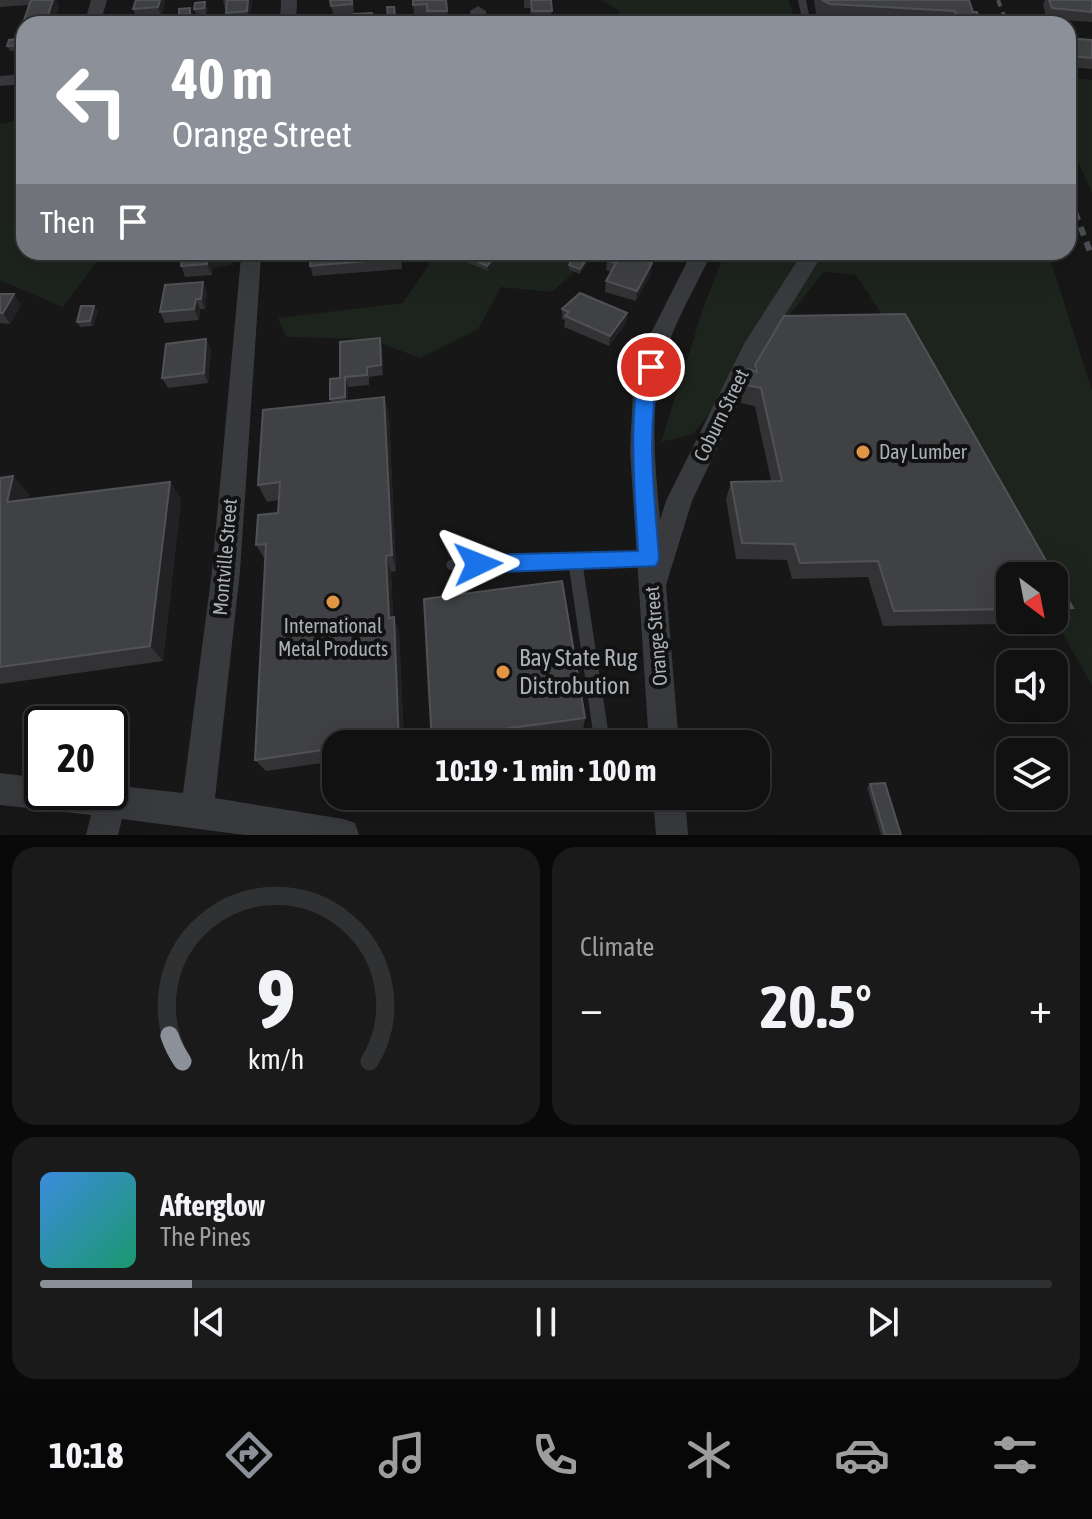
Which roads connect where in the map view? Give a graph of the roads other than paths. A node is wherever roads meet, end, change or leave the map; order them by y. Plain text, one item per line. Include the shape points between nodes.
1 (251, 260) edge
2 (698, 260) edge
3 (809, 260) edge
4 (649, 559) junction
5 (575, 561) junction
6 (453, 565) dead end
7 (653, 590) junction
8 (601, 730) edge
9 (663, 730) edge
10 (0, 789) edge
11 (24, 792) edge
12 (128, 803) edge
13 (109, 810) edge
14 (670, 810) edge
15 (197, 811) junction
16 (102, 835) edge
17 (343, 835) edge
18 (672, 835) edge

1 - 15 street, Montville Street via 226,571
2 - 4 street, Orange Street via 657,343 645,392 642,450
3 - 7 street, Coburn Street via 753,348 679,501
4 - 5 lane
4 - 7 street, Orange Street
5 - 6 lane
5 - 8 lane
7 - 9 street, Orange Street
10 - 11 street
12 - 15 street
13 - 16 street
14 - 18 street
15 - 17 street

